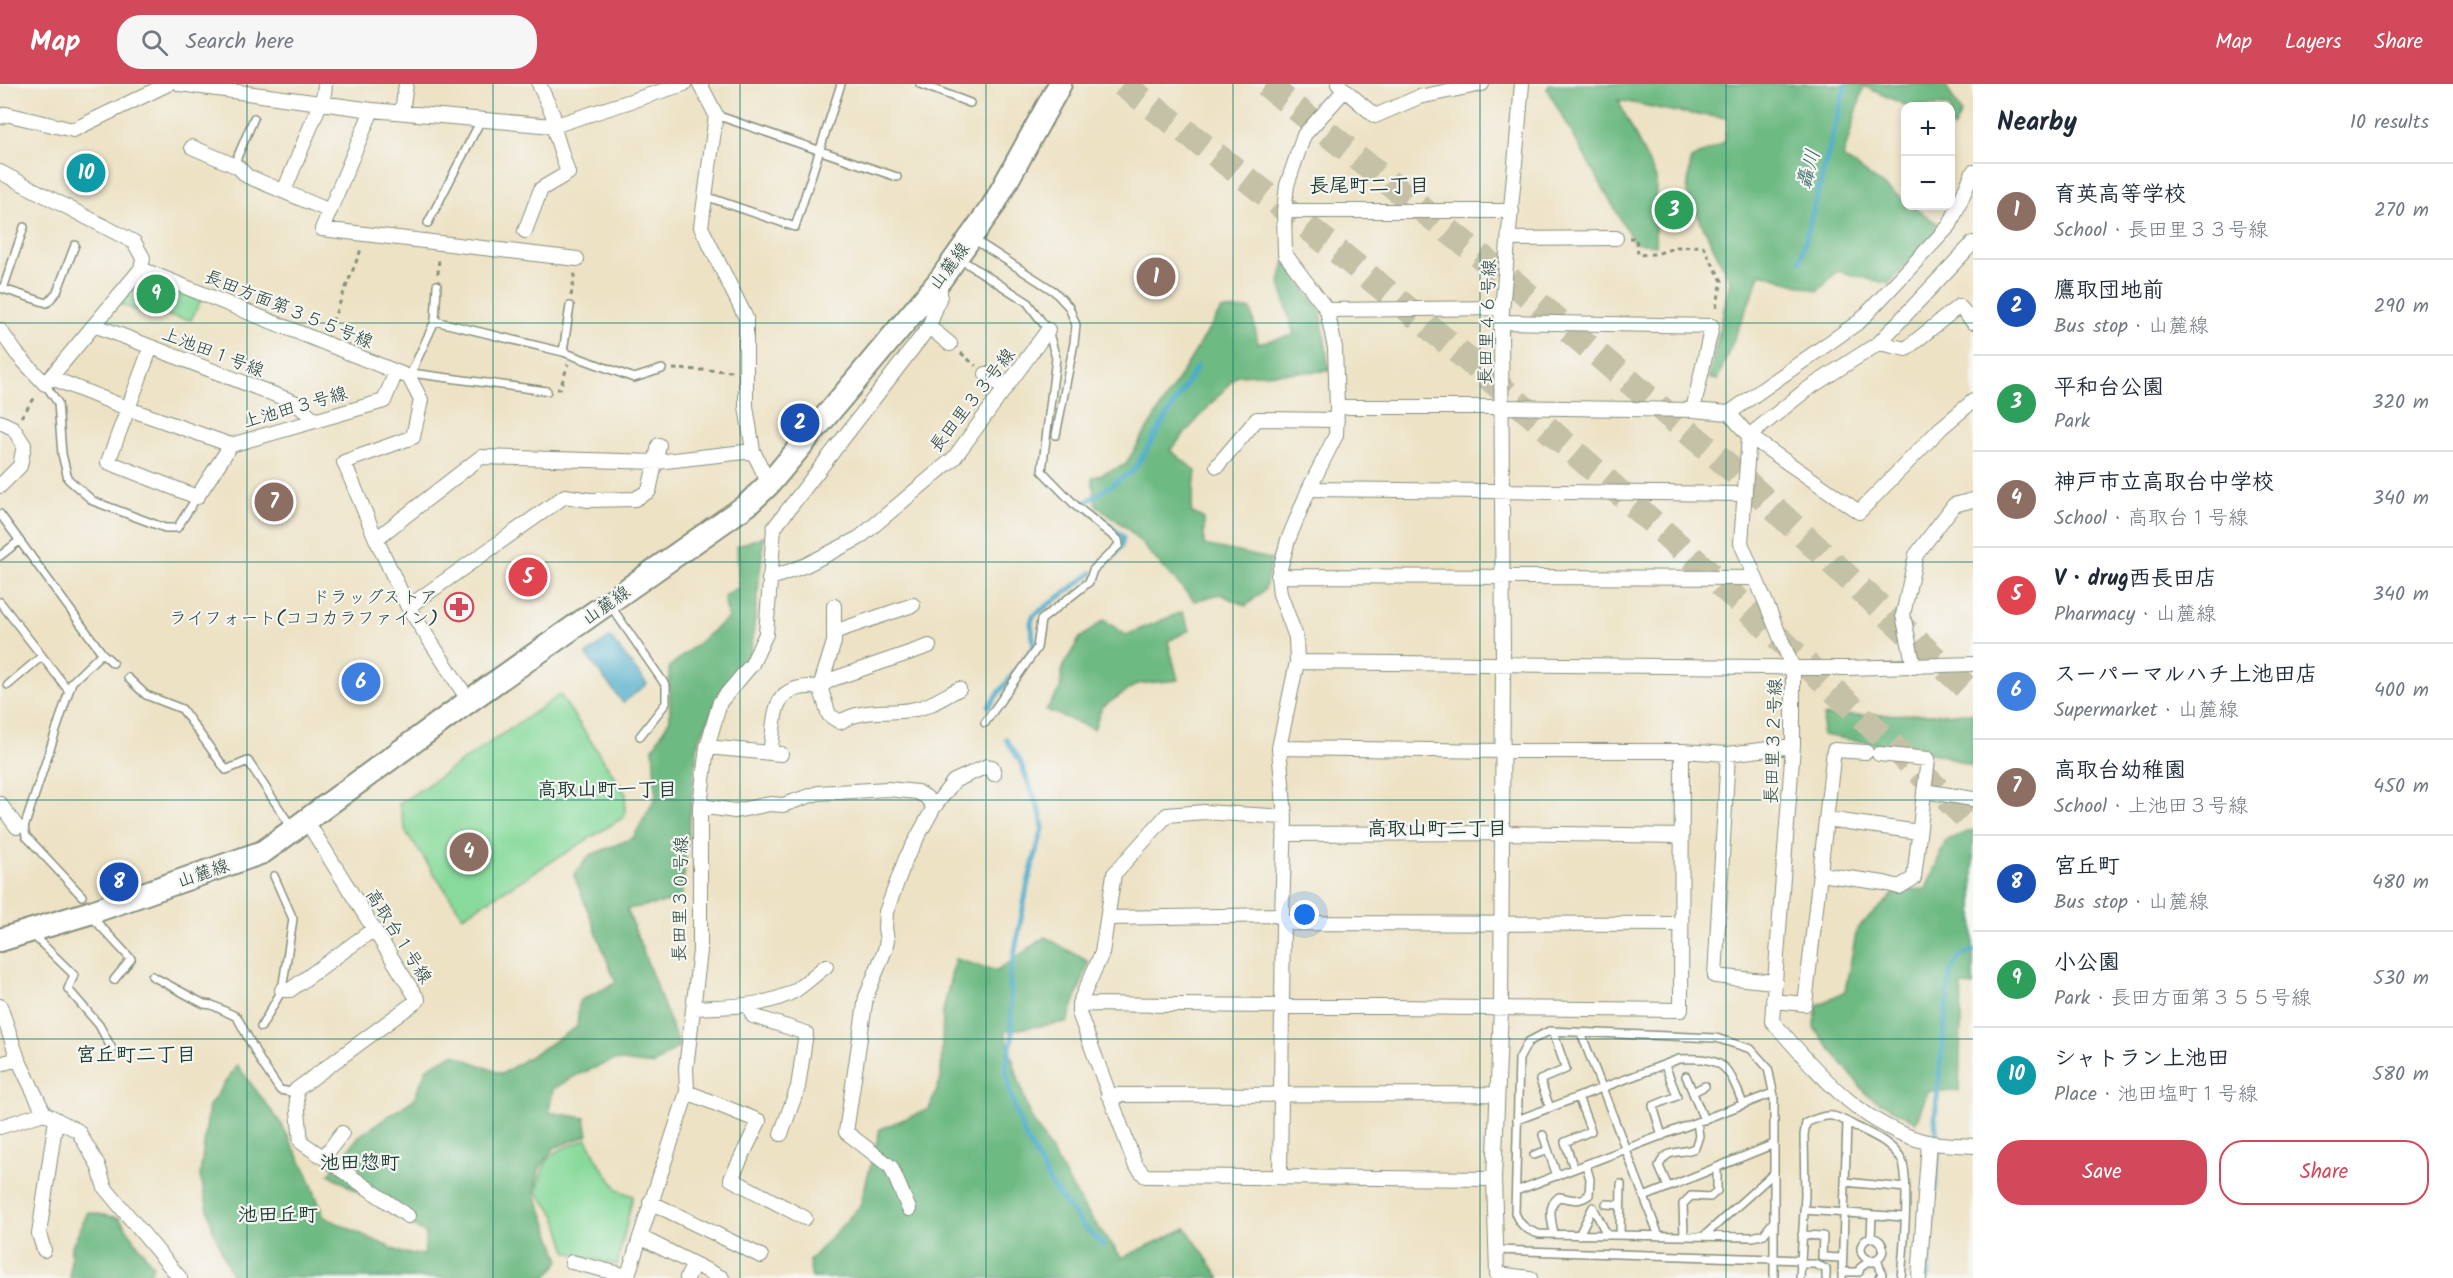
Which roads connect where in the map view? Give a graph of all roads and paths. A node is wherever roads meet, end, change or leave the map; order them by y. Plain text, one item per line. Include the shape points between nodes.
1 (168, 84) edge
2 (180, 84) edge
3 (325, 84) edge
4 (406, 84) edge
5 (539, 84) edge
6 (684, 84) edge
7 (700, 84) edge
8 (841, 84) edge
9 (920, 84) edge
10 (1060, 84) edge
11 (1482, 84) edge
12 (1522, 84) edge
13 (1341, 87) edge
14 (239, 88) edge
15 (320, 103) junction
16 (970, 103) dead end
17 (372, 110) junction
18 (402, 112) junction
19 (716, 115) junction
20 (0, 117) edge
21 (254, 118) dead end
22 (481, 120) junction
23 (553, 126) junction
24 (192, 147) dead end
25 (820, 150) junction
26 (234, 165) junction
27 (0, 171) edge
28 (1973, 172) edge
29 (897, 177) dead end
30 (284, 191) junction
31 (705, 196) junction
32 (330, 210) junction
33 (1284, 211) junction
34 (1512, 211) junction
35 (428, 223) dead end
36 (24, 227) dead end
37 (525, 231) dead end
38 (971, 237) junction
39 (1616, 238) joint
40 (1509, 239) junction
41 (1973, 243) edge
42 (440, 244) junction
43 (75, 245) dead end
44 (577, 259) dead end
45 (968, 264) dead end
46 (355, 266) dead end
47 (141, 269) junction
48 (574, 278) dead end
49 (940, 280) junction
50 (437, 285) joint
51 (573, 285) dead end
52 (2, 288) edge
53 (570, 306) dead end
54 (1327, 310) junction
55 (1502, 315) junction
56 (435, 321) junction
57 (1973, 322) edge
58 (94, 325) junction
59 (1712, 326) junction
60 (929, 327) junction
61 (0, 330) edge
62 (1048, 330) junction
63 (328, 333) dead end
64 (1880, 343) junction
65 (950, 344) joint
66 (151, 347) junction
67 (563, 352) junction
68 (568, 367) dead end
69 (662, 369) dead end
70 (678, 369) dead end
71 (746, 372) junction
72 (405, 374) junction
73 (986, 374) joint
74 (49, 381) junction
75 (1005, 388) junction
76 (547, 391) joint
77 (1973, 401) edge
78 (1503, 407) junction
79 (129, 409) junction
80 (1693, 410) junction
81 (1729, 413) junction
82 (1337, 414) junction
83 (314, 419) junction
84 (6, 425) edge
85 (1056, 435) dead end
86 (1749, 436) junction
87 (231, 445) junction
88 (659, 445) dead end
89 (753, 451) junction
90 (657, 462) junction
91 (1217, 466) dead end
92 (769, 484) junction
93 (0, 486) edge
94 (1309, 489) junction
95 (1502, 492) junction
96 (1745, 495) junction
97 (197, 497) junction
98 (1973, 500) edge
99 (0, 514) edge
100 (376, 539) junction
101 (19, 541) junction
102 (0, 556) edge
103 (1278, 576) junction
104 (1504, 578) junction
105 (1754, 578) junction
106 (769, 579) junction
107 (0, 602) edge
108 (609, 603) junction
109 (914, 605) dead end
110 (834, 606) dead end
111 (408, 607) junction
112 (834, 632) junction
113 (929, 646) dead end
114 (102, 653) junction
115 (42, 656) junction
116 (1297, 662) junction
117 (114, 663) dead end
118 (1503, 663) junction
119 (1973, 664) edge
120 (1914, 667) junction
121 (1793, 668) junction
122 (128, 678) dead end
123 (8, 685) dead end
124 (820, 687) junction
125 (959, 689) dead end
126 (69, 691) junction
127 (469, 701) junction
128 (986, 723) dead end
129 (640, 736) dead end
130 (1793, 746) junction
131 (707, 747) junction
132 (1279, 748) junction
133 (1682, 751) junction
134 (1502, 752) junction
135 (1728, 754) junction
136 (994, 774) dead end
137 (1924, 791) junction
138 (1973, 799) edge
139 (0, 804) edge
140 (699, 806) junction
141 (934, 807) junction
142 (1285, 817) junction
143 (1826, 819) junction
144 (300, 825) junction
145 (21, 827) junction
146 (1919, 832) junction
147 (1501, 833) junction
148 (1284, 834) junction
149 (1681, 836) junction
150 (1820, 874) junction
151 (274, 876) dead end
152 (86, 904) junction
153 (1108, 918) junction
154 (1282, 919) junction
155 (1501, 922) junction
156 (1681, 924) junction
157 (374, 929) junction
158 (30, 931) junction
159 (0, 940) edge
160 (826, 966) dead end
161 (152, 976) dead end
162 (114, 980) dead end
163 (1774, 982) junction
164 (282, 990) junction
165 (1773, 1001) junction
166 (1079, 1004) junction
167 (749, 1005) junction
168 (0, 1006) edge
169 (1283, 1007) junction
170 (693, 1008) junction
171 (1501, 1008) junction
172 (261, 1027) dead end
173 (1553, 1032) junction
174 (1581, 1033) junction
175 (112, 1049) dead end
176 (18, 1059) junction
177 (0, 1064) edge
178 (1665, 1065) junction
179 (1686, 1076) dead end
180 (1706, 1086) dead end
181 (1602, 1088) junction
182 (687, 1092) junction
183 (1693, 1092) junction
184 (1773, 1092) junction
185 (296, 1093) junction
186 (1282, 1093) junction
187 (1497, 1094) junction
188 (1108, 1095) junction
189 (1578, 1097) junction
190 (1743, 1104) junction
191 (1550, 1108) junction
192 (50, 1116) junction
193 (1517, 1120) junction
194 (1701, 1121) junction
195 (1847, 1122) junction
196 (0, 1127) edge
197 (342, 1132) dead end
198 (781, 1134) dead end
199 (1543, 1135) dead end
200 (1662, 1136) junction
201 (1929, 1142) junction
202 (1774, 1144) junction
203 (1973, 1146) edge
204 (1548, 1150) junction
205 (1627, 1150) junction
206 (1534, 1155) dead end
207 (324, 1157) junction
208 (1586, 1165) junction
209 (1717, 1167) junction
210 (1574, 1169) junction
211 (1774, 1173) junction
212 (1280, 1176) junction
213 (1557, 1176) junction
214 (1494, 1179) junction
215 (1845, 1182) junction
216 (1621, 1184) dead end
217 (1668, 1187) junction
218 (1906, 1188) junction
219 (1516, 1191) junction
220 (1644, 1197) junction
221 (650, 1202) junction
222 (1606, 1204) dead end
223 (1620, 1205) junction
224 (909, 1209) dead end
225 (1804, 1210) junction
226 (1844, 1213) junction
227 (1872, 1215) junction
228 (408, 1216) dead end
229 (1904, 1217) junction
230 (805, 1218) dead end
231 (1774, 1221) junction
232 (1554, 1234) junction
233 (1579, 1235) junction
234 (1607, 1235) junction
235 (1620, 1235) junction
236 (1802, 1235) junction
237 (1659, 1236) junction
238 (1684, 1236) junction
239 (1704, 1236) junction
240 (640, 1237) junction
241 (1871, 1237) junction
242 (44, 1250) dead end
243 (1496, 1250) junction
244 (761, 1256) dead end
245 (1842, 1258) junction
246 (1774, 1259) junction
247 (1872, 1261) junction
248 (572, 1262) dead end
249 (1801, 1262) junction
250 (694, 1264) junction
251 (1842, 1275) edge
252 (1861, 1275) edge
253 (628, 1277) edge
254 (180, 1278) edge
255 (687, 1278) edge
256 (722, 1278) edge
257 (1530, 1278) edge
258 (1774, 1278) edge
259 (1800, 1278) edge
260 (1826, 1278) edge
261 (1878, 1278) edge
262 (1901, 1278) edge
263 (1919, 1278) edge

1 - 20 street via 73,130 6,114
2 - 14 street
3 - 15 street
4 - 18 street
5 - 23 street via 553,115
6 - 23 street
7 - 19 street
8 - 25 lane
9 - 16 lane
10 - 38 main road, 山麓線 via 993,206
11 - 13 street via 1419,97 1376,116
12 - 34 street, 長田里４６号線
13 - 33 street via 1304,135 1287,185
14 - 15 street
15 - 17 street
15 - 30 street
17 - 18 street
17 - 32 street
18 - 22 street
19 - 25 lane
19 - 31 street
21 - 26 lane
22 - 23 street
22 - 35 lane
23 - 37 street via 568,173 541,189
24 - 26 street
25 - 29 lane
25 - 31 lane via 795,227
26 - 30 street via 247,176
27 - 47 street via 134,243 143,258
28 - 81 street via 1950,225 1860,321
30 - 32 street
31 - 71 street via 701,227 746,318
32 - 42 street via 322,229
33 - 34 street
33 - 54 street via 1285,254
34 - 40 street, 長田里４６号線
36 - 52 lane
38 - 49 main road, 山麓線
38 - 85 lane via 1054,291 1069,308 1076,325
39 - 40 street
39 - 59 path via 1636,238 1638,255 1703,246 1722,281
40 - 55 street, 長田里４６号線
41 - 64 street
42 - 44 street
42 - 50 path
43 - 52 lane via 57,292 47,303
45 - 62 lane via 1027,302
46 - 63 path
47 - 58 street
47 - 72 street, 長田方面第３５５号線
48 - 51 path
49 - 60 street via 940,296
49 - 92 main road, 山麓線
50 - 56 lane
53 - 67 lane
54 - 55 street
54 - 82 street via 1335,348
55 - 59 street
55 - 78 street, 長田里４６号線
56 - 67 lane
56 - 72 lane
57 - 64 street via 1959,306 1906,349
58 - 66 street, 上池田１号線
58 - 74 street
59 - 80 street
60 - 65 street
60 - 106 street, 長田里３０号線 via 774,528
61 - 74 street via 17,354
62 - 75 street, 長田里３３号線
62 - 128 lane via 1056,358 1042,471 1119,545 1093,570 1089,582 1041,620 1037,648
64 - 86 street via 1806,390
65 - 73 path
66 - 79 street
66 - 83 street, 上池田１号線 via 294,402
67 - 69 lane via 634,378
68 - 76 path via 561,389
70 - 71 path
71 - 89 street via 746,406
72 - 76 lane, 長田方面第３５５号線
72 - 83 street, 上池田３号線 via 384,401
72 - 100 street via 421,400 413,438 344,462
73 - 75 street
74 - 79 street, 上池田３号線
74 - 84 path
74 - 97 lane via 58,403 68,479 93,501 165,528 177,528
75 - 106 street, 長田里３３号線 via 954,458 859,538
77 - 86 street via 1859,512
78 - 80 street, 長田里４６号線
78 - 82 street
78 - 95 street
79 - 87 street, 上池田３号線
79 - 97 street via 108,462
80 - 81 street, 長田里４６号線
81 - 86 street
82 - 91 street via 1257,419
82 - 94 street via 1336,435
83 - 87 street, 上池田３号線
84 - 93 street via 24,445 20,466
86 - 96 street, 長田里３２号線
87 - 97 street
88 - 90 street
89 - 90 street
89 - 92 street
90 - 100 street via 481,457
90 - 111 street via 649,491 635,499 564,496
92 - 108 main road, 山麓線 via 747,505
94 - 95 street
94 - 103 street via 1287,540
95 - 96 street
95 - 104 street
96 - 105 street, 長田里３２号線 via 1741,543
98 - 120 street via 1954,505 1916,555 1903,615
99 - 101 lane
100 - 111 street
101 - 102 lane
101 - 114 lane
103 - 104 street
103 - 116 street via 1296,637
104 - 105 street
104 - 118 street
105 - 121 street, 長田里３２号線
106 - 131 street, 長田里３０号線 via 766,634 752,664 720,702
107 - 115 lane
108 - 127 main road, 山麓線
108 - 129 lane via 666,686 666,703
109 - 112 street
110 - 112 street
111 - 127 street
112 - 124 street
113 - 124 street via 830,680
114 - 117 lane
114 - 126 lane via 72,682
115 - 123 lane
115 - 126 lane
116 - 118 street
116 - 132 street
118 - 121 street
118 - 134 street
119 - 120 street
120 - 121 street
121 - 130 street, 長田里３２号線
122 - 144 lane via 146,695 182,709 226,770 248,761
124 - 125 street via 829,715 840,722 871,711 916,709
124 - 131 street via 800,686 785,692 778,702 776,753
126 - 145 lane
127 - 144 main road, 山麓線
130 - 135 street
130 - 163 street, 長田里３２号線
131 - 140 street, 長田里３０号線
132 - 134 street
132 - 142 street
133 - 134 street
133 - 135 street
133 - 149 street
134 - 147 street
135 - 163 street via 1715,976
136 - 141 street via 992,767 987,766 954,781
137 - 138 street
137 - 143 street via 1928,759 1834,750
137 - 146 street
139 - 145 street
140 - 141 street via 735,811 783,805 818,793 888,789 917,792
140 - 170 street, 長田里３０号線 via 700,951
141 - 224 street via 906,858 886,912 887,940 866,997 846,1132 891,1167
142 - 148 street
142 - 153 street via 1204,812 1167,815 1114,874
143 - 146 street
143 - 150 street
144 - 152 main road, 山麓線 via 263,852
144 - 157 street, 高取台１号線
145 - 152 lane
146 - 150 street via 1914,878 1899,887
147 - 148 street
147 - 149 street
147 - 155 street
148 - 154 street
149 - 156 street
150 - 165 street via 1805,1004
151 - 164 lane via 293,919
152 - 158 main road, 山麓線
152 - 162 lane via 131,959
153 - 154 street
153 - 166 street via 1102,953
154 - 155 street
154 - 169 street
155 - 156 street
155 - 171 street
156 - 171 street via 1681,1010
157 - 164 street via 290,990
157 - 185 street, 高取台１号線 via 418,1000
158 - 159 main road, 山麓線
158 - 175 lane via 74,975 68,989 99,1025
160 - 167 street via 795,991
161 - 185 lane via 237,1017 280,1090
163 - 165 street, 長田里３２号線
164 - 172 lane
165 - 201 street, 長田里３２号線 via 1772,1022 1843,1097 1878,1122
166 - 169 street
166 - 188 street
167 - 170 street
167 - 198 street via 753,1016 806,1033 798,1087
168 - 176 street
169 - 171 street
169 - 186 street
170 - 182 street, 長田里３０号線
171 - 187 street
173 - 174 lane
173 - 191 lane via 1566,1069 1540,1080
173 - 193 lane via 1528,1042 1519,1059
174 - 181 lane
174 - 184 lane via 1716,1038 1751,1048 1768,1068
176 - 177 street
176 - 192 street
178 - 181 lane
178 - 190 lane via 1680,1059 1718,1061 1727,1069
178 - 200 lane via 1677,1096 1653,1106
179 - 183 lane
180 - 183 lane
181 - 189 lane
181 - 205 lane
182 - 221 street, 長田里３０号線
182 - 230 street via 759,1121 731,1179
183 - 194 lane
184 - 190 lane
184 - 202 lane
185 - 207 street via 301,1142
186 - 187 street
186 - 188 street
186 - 212 street
187 - 214 street
188 - 212 street via 1135,1164 1145,1176
189 - 191 lane
189 - 210 lane via 1591,1131 1565,1142
190 - 194 lane
191 - 193 lane
192 - 196 street
192 - 242 street via 39,1234
192 - 254 street via 78,1131 98,1165 105,1188
193 - 219 lane
194 - 200 lane
194 - 217 lane via 1695,1148 1671,1152 1662,1159 1659,1166
195 - 215 lane
195 - 218 lane via 1889,1144 1902,1160
195 - 225 lane via 1832,1115 1806,1123
197 - 207 street
199 - 204 lane
200 - 205 lane
201 - 203 street
201 - 263 street
202 - 209 lane
202 - 211 lane
204 - 206 lane
204 - 213 lane
205 - 208 lane
205 - 220 lane
207 - 228 street
208 - 210 lane
208 - 232 lane via 1589,1195 1582,1200 1559,1197 1554,1201 1550,1212
209 - 217 lane
209 - 238 lane via 1717,1191 1710,1197 1691,1196 1683,1204
210 - 213 lane
211 - 231 lane
211 - 239 lane
212 - 214 street
213 - 219 lane
214 - 243 street
215 - 218 lane
215 - 226 lane
216 - 223 lane
217 - 220 lane
218 - 229 lane
219 - 232 lane via 1515,1213 1520,1223 1528,1231
220 - 237 lane
221 - 240 street, 長田里３０号線
221 - 244 street
222 - 223 lane
223 - 235 lane
225 - 226 lane
225 - 236 lane
226 - 227 lane
226 - 245 lane
227 - 229 lane
227 - 241 lane
229 - 262 lane
231 - 239 lane via 1764,1234 1753,1237
231 - 246 lane
232 - 233 lane
233 - 234 lane
233 - 234 lane via 1593,1207
234 - 235 lane
235 - 237 lane
236 - 245 lane via 1823,1236 1822,1257
236 - 249 lane
237 - 238 lane
238 - 239 lane
240 - 250 street
240 - 253 street, 長田里３０号線
241 - 247 lane via 1862,1248 1865,1258
241 - 247 lane via 1883,1247 1881,1257
243 - 246 lane
243 - 257 street via 1497,1274
245 - 251 lane
246 - 249 lane
246 - 258 lane
247 - 252 lane via 1864,1264
247 - 261 lane via 1878,1262
248 - 253 street
249 - 259 lane
249 - 260 lane via 1826,1269
250 - 255 street
250 - 256 street
251 - 252 lane

